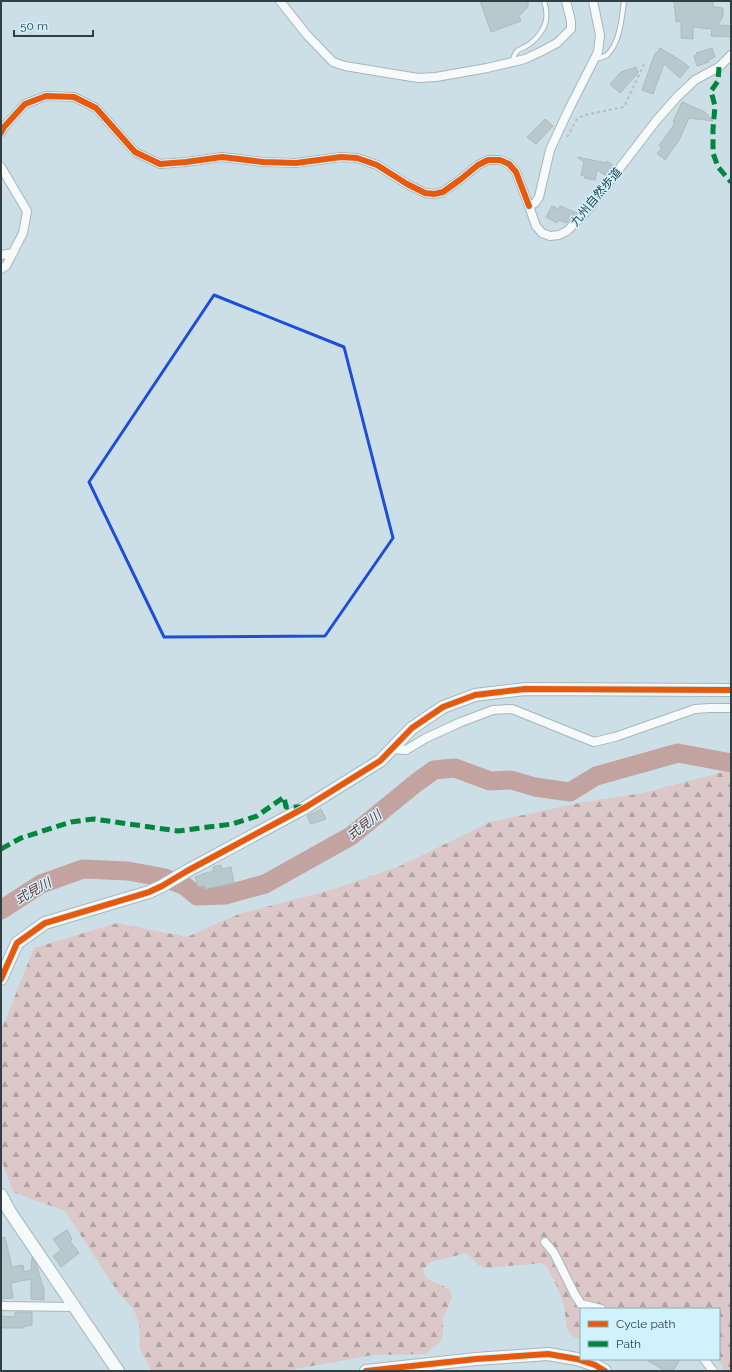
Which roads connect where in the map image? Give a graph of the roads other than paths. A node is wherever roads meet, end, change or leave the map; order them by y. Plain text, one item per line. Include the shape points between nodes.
1 (280, 1) edge
2 (544, 1) edge
3 (566, 1) edge
4 (593, 1) edge
5 (624, 1) edge
6 (731, 55) edge
7 (595, 60) junction
8 (512, 62) junction
9 (1, 133) edge
10 (1, 167) edge
11 (530, 206) junction
12 (13, 253) junction
13 (1, 255) edge
14 (1, 269) edge
15 (731, 690) edge
16 (731, 708) edge
17 (392, 749) junction
18 (1, 979) edge
19 (1, 1195) edge
20 (545, 1242) dead end
21 (1, 1306) edge
22 (74, 1307) junction
23 (598, 1308) edge
24 (705, 1360) edge
25 (118, 1371) edge
26 (366, 1371) edge
27 (605, 1371) edge
28 (713, 1371) edge

1 - 8 street via 333,62 345,66 418,78 444,76
2 - 8 lane via 548,16 545,25 530,43 518,49
3 - 8 street via 571,21 570,29 564,36 542,51
4 - 7 street via 600,29
5 - 7 lane via 621,24 615,42 606,55
6 - 11 street, 九州自然歩道 via 719,67 695,80 676,97 586,212 567,231 550,236 542,232 536,226
7 - 11 street via 550,150 539,197
9 - 11 street, 九州自然歩道 via 25,104 46,96 74,97 96,108 135,152 160,164 222,157 296,163 358,158 377,165 425,194 434,194 461,180 478,165 488,160 500,160 509,164 516,172
10 - 12 street via 27,211 23,233
12 - 13 street
12 - 14 street via 6,266
15 - 17 street via 525,689 475,695 443,707 412,728
16 - 17 street via 695,709 594,742 512,709 493,710 426,738 406,750
17 - 18 street via 380,761 306,807 162,886 45,923 17,943
19 - 22 street
20 - 23 street via 554,1253 581,1304
21 - 22 street
22 - 25 street
24 - 28 street
26 - 27 street via 548,1354 577,1359

